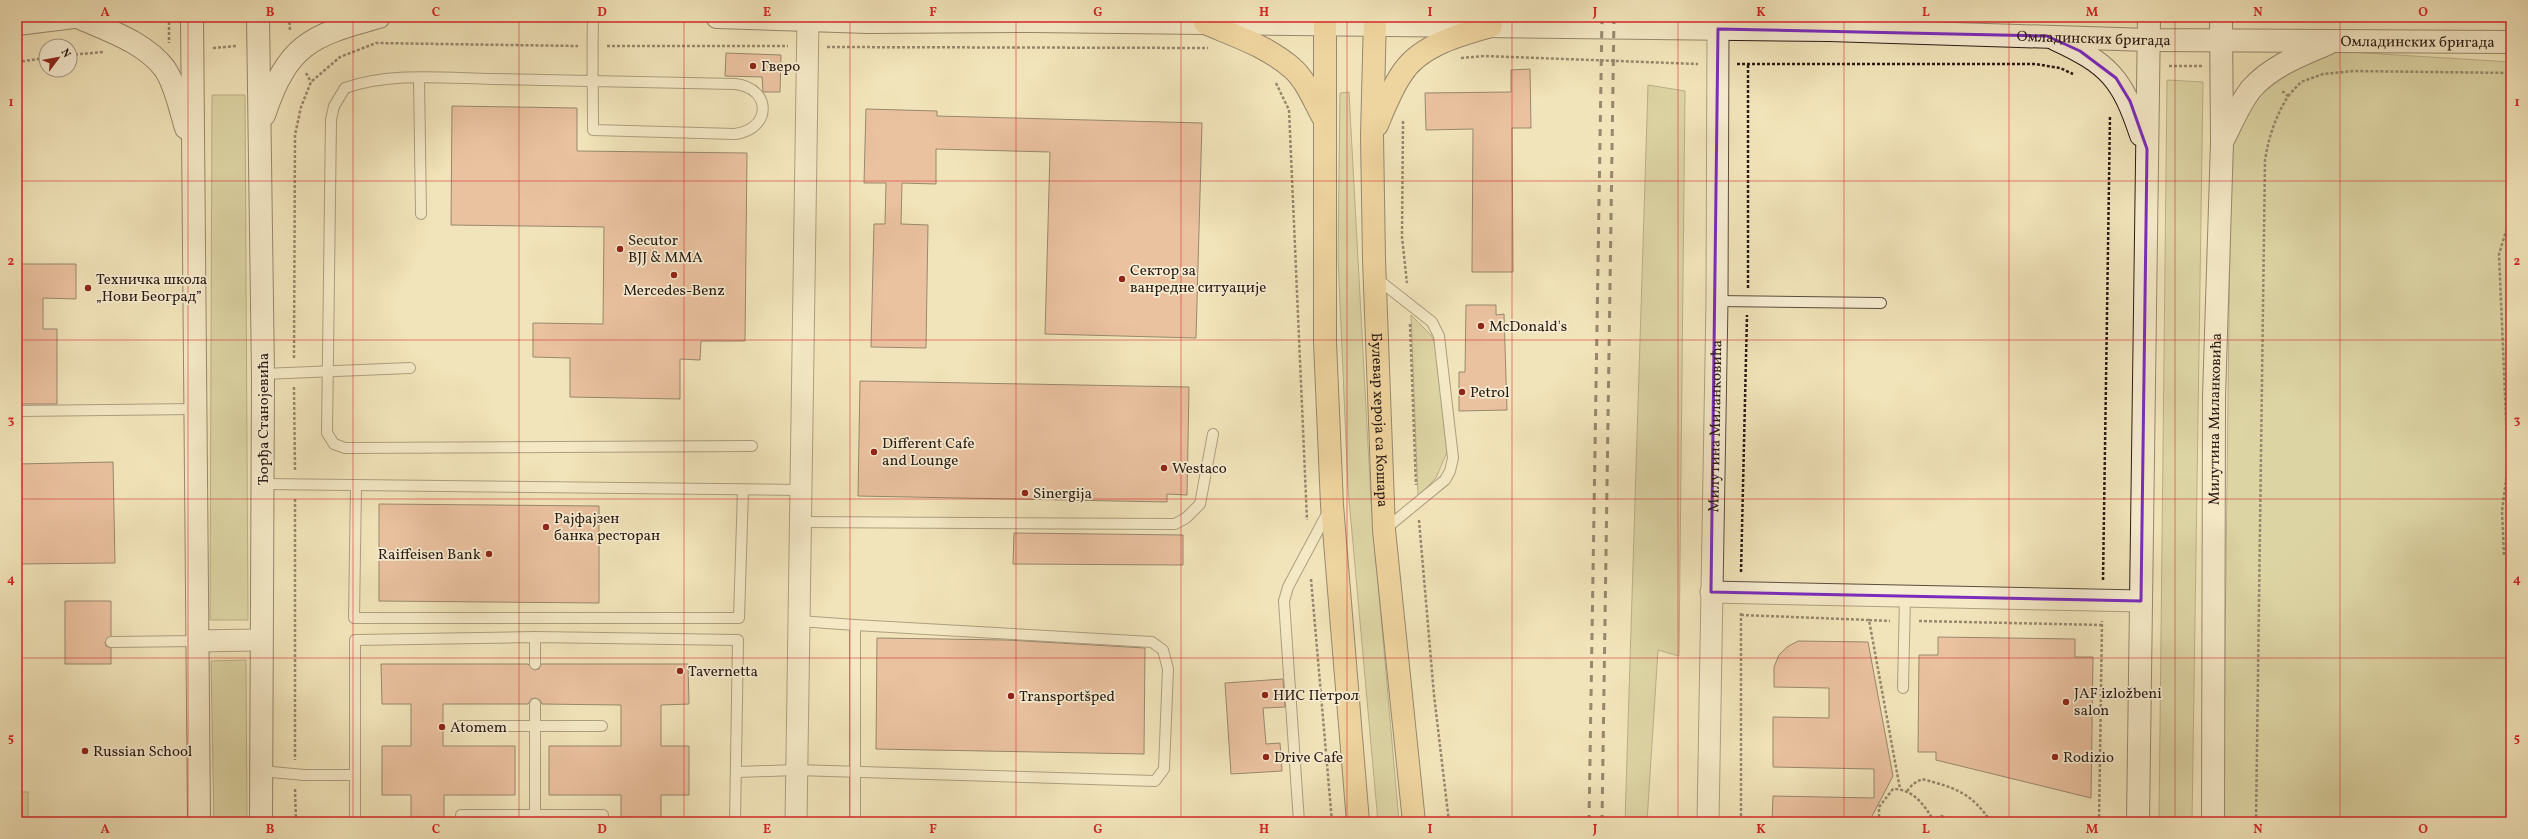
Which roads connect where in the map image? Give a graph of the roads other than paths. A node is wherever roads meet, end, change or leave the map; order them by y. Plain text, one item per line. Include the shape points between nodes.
1 (74, 17) edge
2 (78, 17) edge
3 (192, 17) edge
4 (258, 17) edge
5 (379, 17) edge
6 (593, 17) edge
7 (717, 17) edge
8 (2149, 17) edge
9 (2221, 17) edge
10 (808, 18) edge
11 (1325, 21) edge
12 (1375, 22) edge
13 (1205, 23) junction
14 (17, 24) edge
15 (1491, 26) junction
16 (1718, 29) junction
17 (2047, 36) junction
18 (2149, 40) junction
19 (2337, 40) junction
20 (2222, 41) junction
21 (2511, 42) edge
22 (419, 78) junction
23 (593, 80) junction
24 (1324, 120) junction
25 (260, 127) junction
26 (1372, 135) junction
27 (2222, 142) junction
28 (2147, 149) junction
29 (193, 151) junction
30 (421, 214) dead end
31 (1374, 277) junction
32 (1717, 301) junction
33 (1880, 303) dead end
34 (410, 368) dead end
35 (328, 371) junction
36 (263, 374) junction
37 (195, 409) junction
38 (17, 411) edge
39 (1213, 434) dead end
40 (752, 446) dead end
41 (263, 484) junction
42 (356, 486) junction
43 (743, 490) junction
44 (801, 490) junction
45 (1332, 505) junction
46 (800, 522) junction
47 (1384, 530) junction
48 (1711, 592) junction
49 (1905, 596) junction
50 (2141, 601) junction
51 (799, 621) junction
52 (855, 625) junction
53 (535, 637) junction
54 (262, 640) junction
55 (198, 641) junction
56 (111, 642) dead end
57 (535, 664) dead end
58 (1903, 688) dead end
59 (535, 704) dead end
60 (460, 726) dead end
61 (535, 726) junction
62 (602, 726) dead end
63 (796, 770) junction
64 (261, 771) junction
65 (738, 772) junction
66 (856, 772) junction
67 (355, 775) junction
68 (460, 815) dead end
69 (603, 815) dead end
70 (535, 818) edge
71 (199, 822) edge
72 (261, 822) edge
73 (355, 822) edge
74 (735, 822) edge
75 (796, 822) edge
76 (855, 822) edge
77 (1299, 822) edge
78 (1358, 822) edge
79 (1414, 822) edge
80 (1708, 822) edge
81 (2138, 822) edge
82 (2213, 822) edge

1 - 14 street
2 - 29 street via 131,42 148,53 164,69 173,86
3 - 29 street
4 - 25 street, Ђорђа Станојевића
5 - 25 street via 339,28 315,39 293,54 269,98
6 - 23 lane
7 - 10 street, Омладинских бригада
8 - 18 street
9 - 20 street, Милутина Миланковића
10 - 13 street, Омладинских бригада via 868,22
10 - 44 street
11 - 12 street, Омладинских бригада
11 - 13 street, Омладинских бригада
11 - 24 main road
12 - 15 street, Омладинских бригада
12 - 26 main road, Булевар хероја са Кошара
13 - 24 main road via 1258,46 1293,68
15 - 16 street, Омладинских бригада
15 - 26 main road via 1454,37 1410,63 1401,74
16 - 17 street, Омладинских бригада
16 - 32 street, Милутина Миланковића
17 - 18 street, Омладинских бригада
17 - 28 street via 2080,51 2116,78 2130,101
18 - 20 street, Омладинских бригада
18 - 28 street
19 - 20 street, Омладинских бригада
19 - 21 street, Омладинских бригада
19 - 27 street via 2281,65 2266,75 2243,101
20 - 27 street, Милутина Миланковића
22 - 23 lane
22 - 30 lane
22 - 35 lane via 372,81 345,88 334,106 330,120
23 - 23 lane via 593,130 735,134 747,132 757,126 763,115 763,103 757,92 747,85
24 - 45 main road via 1325,342
25 - 36 street, Ђорђа Станојевића
26 - 31 main road, Булевар хероја са Кошара
27 - 82 street, Милутина Миланковића via 2214,397
28 - 50 street
29 - 37 street
31 - 47 main road, Булевар хероја са Кошара
31 - 47 lane via 1432,322 1439,336 1453,458 1445,480
32 - 33 lane
32 - 48 street, Милутина Миланковића
34 - 35 lane
35 - 36 lane
35 - 40 lane via 327,432 334,444 345,448
36 - 41 street, Ђорђа Станојевића
37 - 38 lane
37 - 55 street
39 - 46 lane via 1200,504 1186,518 1175,524
41 - 42 lane
41 - 54 street, Ђорђа Станојевића
42 - 43 lane
42 - 43 lane via 354,618 739,618
43 - 44 lane
44 - 46 street
45 - 77 lane via 1288,587 1284,601
45 - 78 main road
46 - 51 street
47 - 79 main road, Булевар хероја са Кошара
48 - 49 street
48 - 80 street, Милутина Миланковића
49 - 50 street
49 - 58 lane
50 - 81 street
51 - 52 lane
51 - 63 street
52 - 66 lane
52 - 66 lane via 1152,642 1163,650 1168,669 1164,769 1155,780
53 - 57 lane
53 - 65 lane via 738,640
53 - 67 lane via 355,640
54 - 55 street
54 - 64 street, Ђорђа Станојевића
55 - 56 lane
55 - 71 street
59 - 61 lane
60 - 61 lane
61 - 62 lane
61 - 70 lane
63 - 65 lane
63 - 66 lane
63 - 75 street
64 - 67 lane
64 - 72 street, Ђорђа Станојевића
65 - 74 lane
66 - 76 lane
67 - 73 lane
68 - 70 lane
69 - 70 lane

